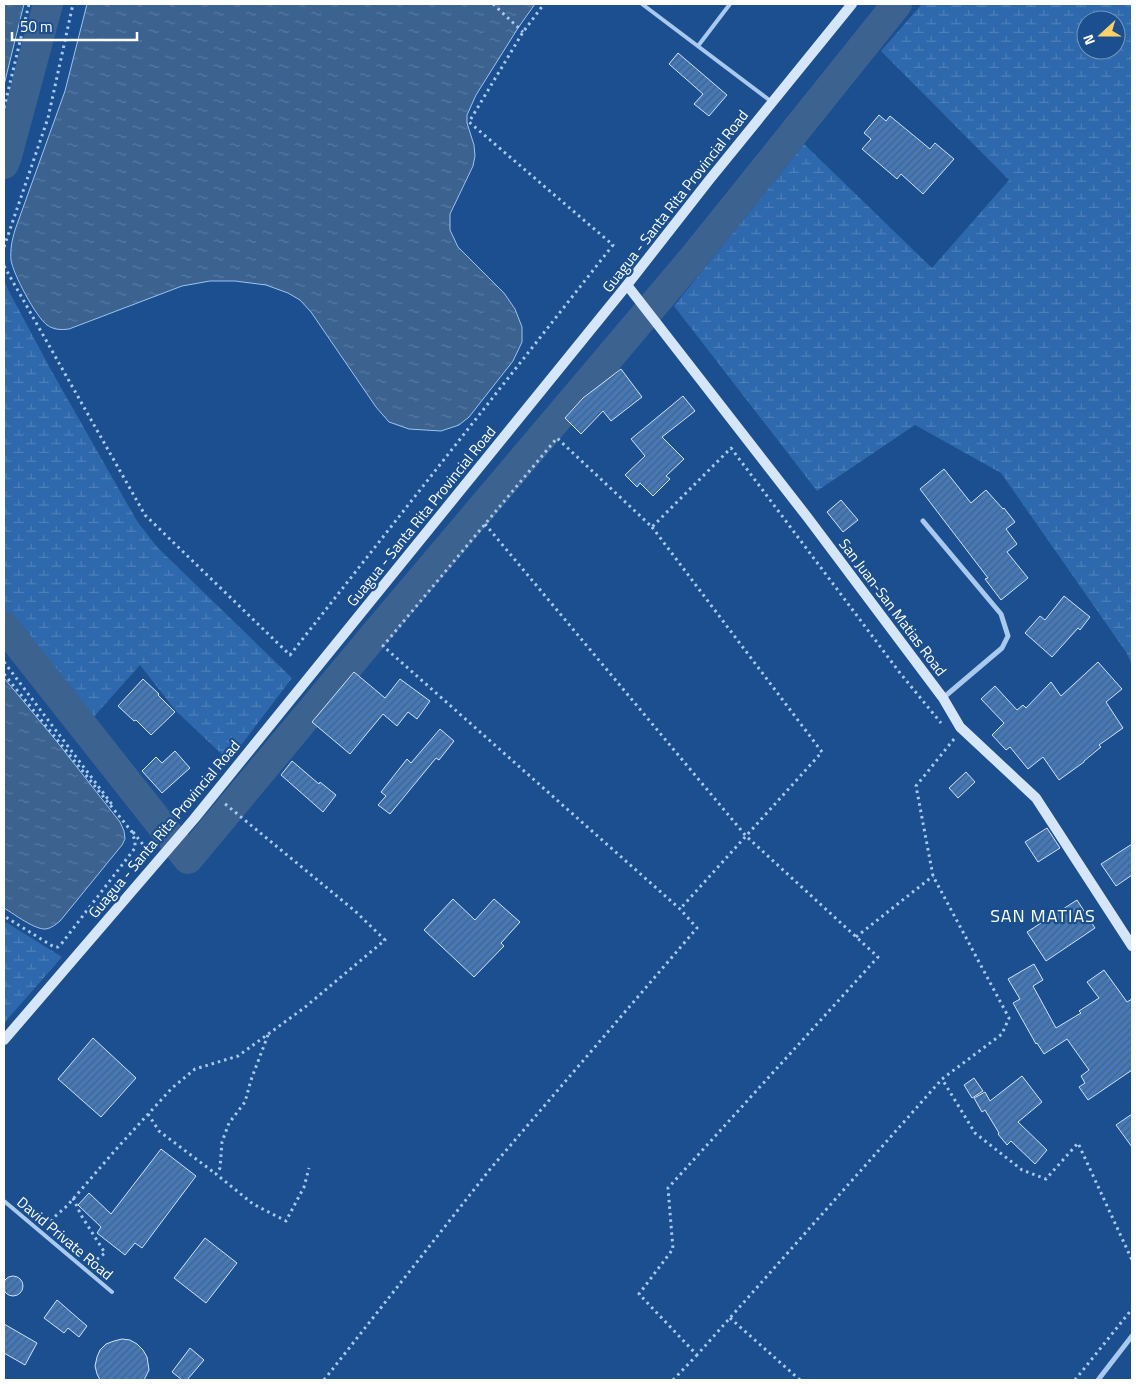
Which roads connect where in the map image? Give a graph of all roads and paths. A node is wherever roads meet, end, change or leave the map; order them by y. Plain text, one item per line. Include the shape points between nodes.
1 (29, 4) edge
2 (73, 4) edge
3 (493, 4) edge
4 (544, 4) edge
5 (642, 4) edge
6 (730, 4) edge
7 (852, 4) edge
8 (523, 32) junction
9 (698, 46) junction
10 (772, 102) junction
11 (4, 108) edge
12 (4, 247) edge
13 (4, 266) edge
14 (627, 285) junction
15 (923, 521) dead end
16 (485, 524) junction
17 (652, 526) junction
18 (4, 662) edge
19 (4, 674) edge
20 (943, 698) junction
21 (942, 725) dead end
22 (948, 732) dead end
23 (214, 795) junction
24 (746, 836) junction
25 (157, 863) junction
26 (933, 876) junction
27 (680, 909) junction
28 (4, 916) edge
29 (856, 937) junction
30 (1132, 946) edge
31 (268, 1034) junction
32 (4, 1040) edge
33 (942, 1079) junction
34 (148, 1114) junction
35 (309, 1168) dead end
36 (216, 1174) junction
37 (73, 1198) junction
38 (4, 1201) edge
39 (52, 1234) dead end
40 (1132, 1260) edge
41 (87, 1266) dead end
42 (112, 1292) dead end
43 (1132, 1309) edge
44 (730, 1318) junction
45 (1132, 1336) edge
46 (697, 1355) junction
47 (324, 1380) edge
48 (673, 1380) edge
49 (800, 1380) edge
50 (1075, 1380) edge
51 (1098, 1380) edge

1 - 11 path
2 - 12 path via 48,118
3 - 8 path
4 - 8 path
5 - 9 lane
6 - 9 lane
7 - 10 main road, Guagua - Santa Rita Provincial Road
8 - 13 path via 469,122 613,245 290,655 145,515
9 - 10 lane
10 - 14 main road, Guagua - Santa Rita Provincial Road
14 - 20 main road, San Juan-San Matias Road
14 - 23 main road, Guagua - Santa Rita Provincial Road
15 - 20 street via 1001,614 1008,636 1002,648
16 - 17 path via 557,438
16 - 24 path
16 - 27 path via 383,646
17 - 21 path via 731,448
17 - 24 path via 822,752
18 - 25 path
19 - 28 path via 132,832 135,848 58,946 54,948
20 - 30 main road, San Juan-San Matias Road via 960,727 1036,798
22 - 26 path via 954,739 916,786
23 - 25 main road, Guagua - Santa Rita Provincial Road
23 - 31 path via 386,940
24 - 27 path
24 - 29 path
25 - 32 main road, Guagua - Santa Rita Provincial Road
26 - 29 path
26 - 33 path via 1009,1018 1002,1034
27 - 47 path via 696,928 491,1168
29 - 46 path via 878,957 668,1188 673,1249 640,1294
31 - 34 path via 238,1056 196,1069 172,1088
31 - 36 path via 245,1102 229,1123
33 - 40 path via 975,1133 1022,1170 1046,1179 1078,1143
33 - 44 path
34 - 36 path via 159,1131
34 - 37 path
35 - 36 path via 304,1187 286,1221 253,1204
37 - 39 path via 52,1219
37 - 41 path via 105,1253
38 - 42 lane, David Private Road
43 - 50 path
44 - 46 path
44 - 49 path
45 - 51 street
46 - 48 path

